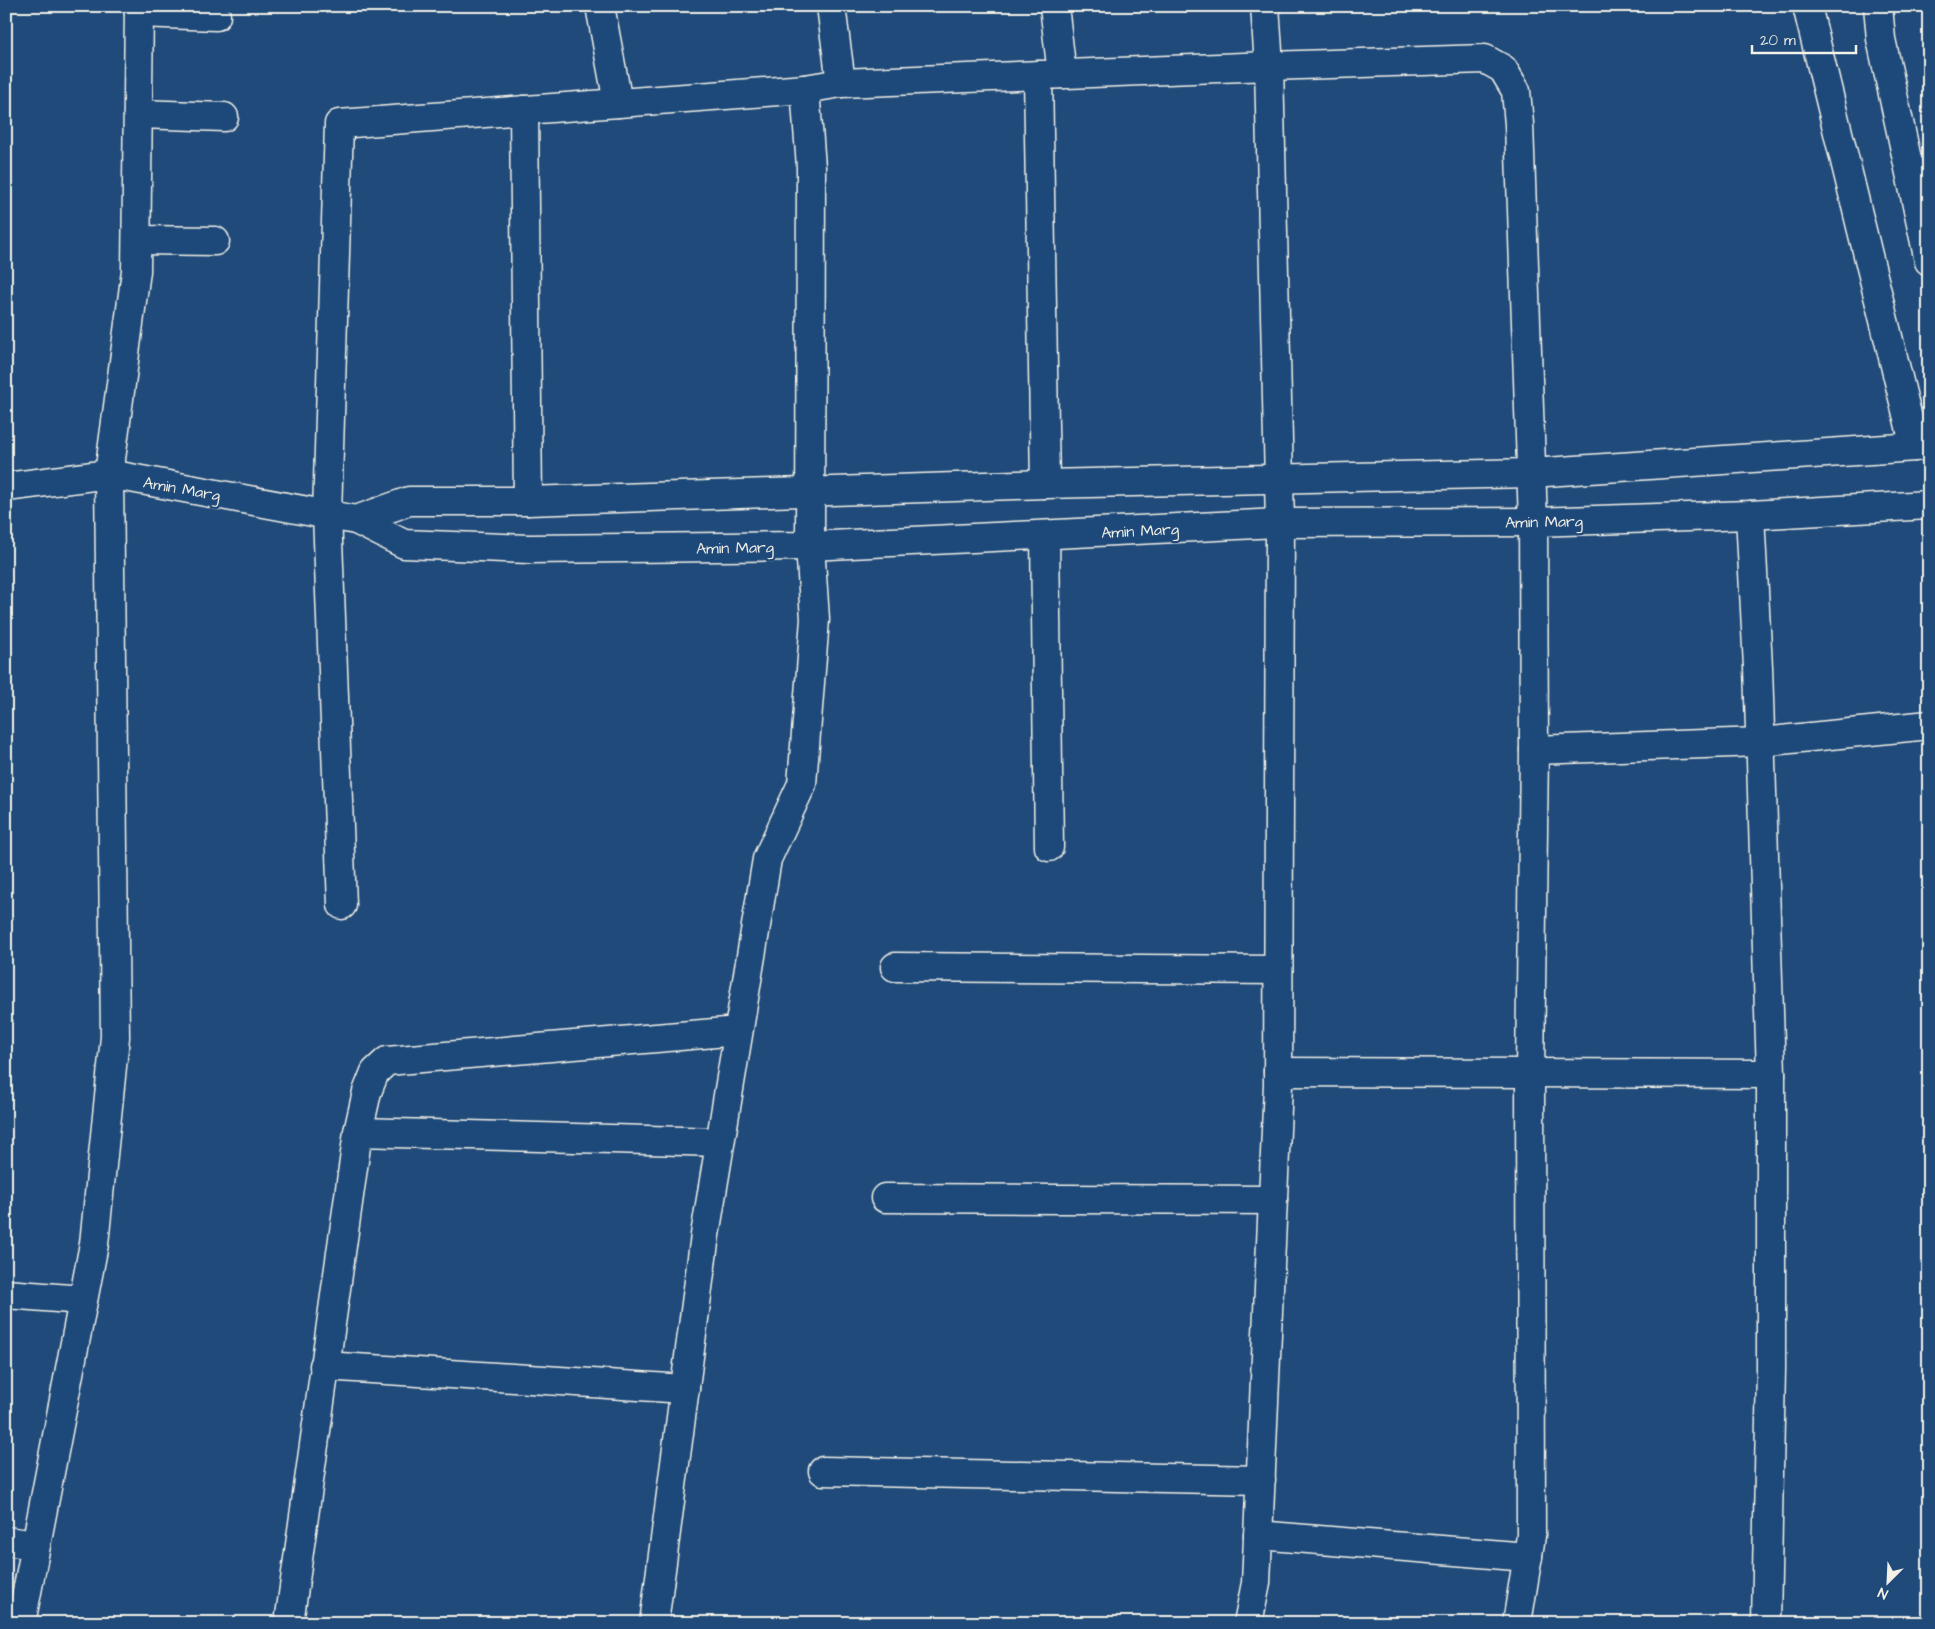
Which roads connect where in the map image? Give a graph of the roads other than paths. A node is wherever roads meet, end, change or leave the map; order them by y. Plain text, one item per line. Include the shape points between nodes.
1 (600, 6) edge
2 (831, 6) edge
3 (1054, 6) edge
4 (1264, 6) edge
5 (1807, 6) edge
6 (1878, 6) edge
7 (143, 11) edge
8 (216, 16) dead end
9 (1269, 66) junction
10 (1050, 75) junction
11 (840, 83) junction
12 (805, 89) junction
13 (618, 103) junction
14 (524, 110) junction
15 (143, 114) junction
16 (224, 117) dead end
17 (144, 239) junction
18 (215, 242) dead end
19 (1929, 260) edge
20 (1922, 446) edge
21 (1531, 473) junction
22 (108, 474) junction
23 (1279, 479) junction
24 (1045, 484) junction
25 (6, 488) edge
26 (810, 493) junction
27 (528, 501) junction
28 (1929, 505) edge
29 (327, 514) junction
30 (1750, 515) junction
31 (356, 520) junction
32 (1533, 522) junction
33 (1280, 523) junction
34 (1045, 535) junction
35 (810, 546) junction
36 (1929, 725) edge
37 (1761, 742) junction
38 (1534, 750) junction
39 (1049, 847) dead end
40 (342, 905) dead end
41 (895, 966) dead end
42 (1278, 970) junction
43 (738, 1031) junction
44 (1278, 1072) junction
45 (1530, 1073) junction
46 (1771, 1074) junction
47 (358, 1132) junction
48 (720, 1142) junction
49 (885, 1198) dead end
50 (1273, 1200) junction
51 (6, 1294) edge
52 (83, 1300) junction
53 (324, 1366) junction
54 (685, 1389) junction
55 (823, 1471) dead end
56 (1260, 1480) junction
57 (1258, 1535) junction
58 (6, 1541) edge
59 (36, 1545) junction
60 (1528, 1557) junction
61 (21, 1623) edge
62 (289, 1623) edge
63 (654, 1623) edge
64 (1248, 1623) edge
65 (1517, 1623) edge
66 (1766, 1623) edge

1 - 13 main road
2 - 11 main road
3 - 10 main road
4 - 9 main road
5 - 20 main road
6 - 19 main road via 1881,39
7 - 8 main road
7 - 15 main road
9 - 10 main road
9 - 21 main road via 1485,59 1503,69 1516,90 1519,124
9 - 23 main road
10 - 11 main road
10 - 24 main road
11 - 12 main road
12 - 13 main road
12 - 26 main road via 811,167
13 - 14 main road
14 - 27 main road
14 - 29 main road via 339,124
15 - 16 main road
15 - 17 main road
17 - 18 main road
17 - 22 main road via 136,271
20 - 21 main road
21 - 23 main road
21 - 32 main road
22 - 25 main road, Amin Marg
22 - 29 main road, Amin Marg
22 - 52 main road via 115,1037 94,1244
23 - 24 main road
23 - 33 main road
24 - 26 main road
26 - 27 main road
26 - 35 main road
27 - 31 main road via 409,501
28 - 30 main road, Amin Marg
29 - 31 main road, Amin Marg
29 - 40 main road
30 - 32 main road, Amin Marg
30 - 37 main road
31 - 35 main road, Amin Marg via 404,544 529,549
32 - 33 main road, Amin Marg
32 - 38 main road
33 - 34 main road, Amin Marg
33 - 42 main road
34 - 35 main road, Amin Marg
34 - 39 main road
35 - 43 main road via 814,619 802,784 767,859
36 - 37 main road
37 - 38 main road
37 - 46 main road
38 - 45 main road
41 - 42 main road
42 - 44 main road
43 - 47 main road via 386,1061 375,1072 367,1092
43 - 48 main road
44 - 45 main road
44 - 50 main road
45 - 46 main road
45 - 60 main road via 1531,1536
46 - 66 main road via 1771,1368
47 - 48 main road
47 - 53 main road
48 - 54 main road
49 - 50 main road
50 - 56 main road
51 - 52 main road
52 - 59 main road
53 - 54 main road
53 - 62 main road
54 - 63 main road
55 - 56 main road
56 - 57 main road
57 - 60 main road
57 - 64 main road via 1256,1583
58 - 59 main road
59 - 61 main road
60 - 65 main road

